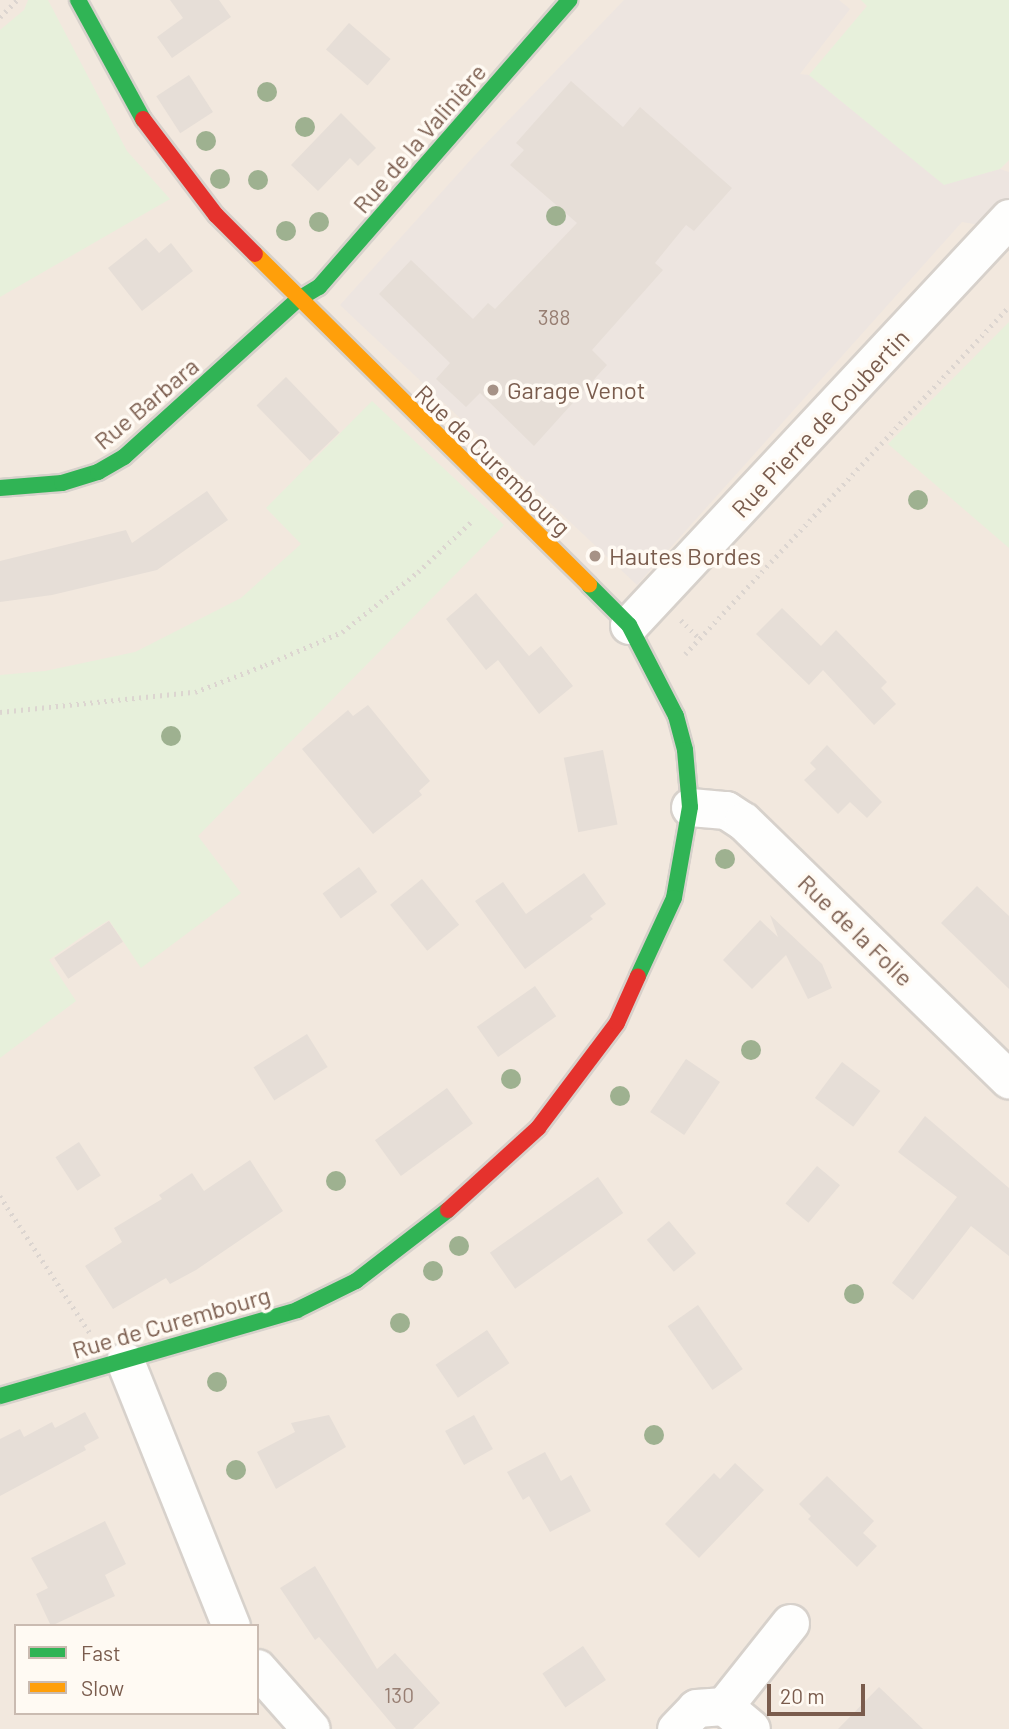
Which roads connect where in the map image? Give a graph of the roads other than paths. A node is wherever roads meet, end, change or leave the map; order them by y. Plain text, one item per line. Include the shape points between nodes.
1 (78, 0) edge
2 (569, 0) edge
3 (1009, 218) edge
4 (297, 300) junction
5 (0, 488) edge
6 (629, 625) junction
7 (690, 807) junction
8 (1009, 1080) edge
9 (114, 1348) junction
10 (0, 1395) edge
11 (790, 1623) dead end
12 (230, 1624) edge
13 (259, 1670) edge
14 (738, 1718) edge
15 (311, 1729) edge
16 (676, 1729) edge

1 - 4 street, Rue de Curembourg via 154,139 216,215
2 - 4 street, Rue de la Valinière via 319,288
3 - 6 street, Rue Pierre de Coubertin
4 - 5 street, Rue Barbara via 124,457 98,472 62,483
4 - 6 street, Rue de Curembourg
6 - 7 street, Rue de Curembourg via 656,671 685,750
7 - 8 street, Rue de la Folie via 726,810 743,821
7 - 9 street, Rue de Curembourg via 674,898 650,959 617,1023 528,1138 419,1236 356,1281 297,1310
9 - 10 street, Rue de Curembourg
9 - 12 street
11 - 14 street
13 - 15 street
14 - 16 street via 696,1708

